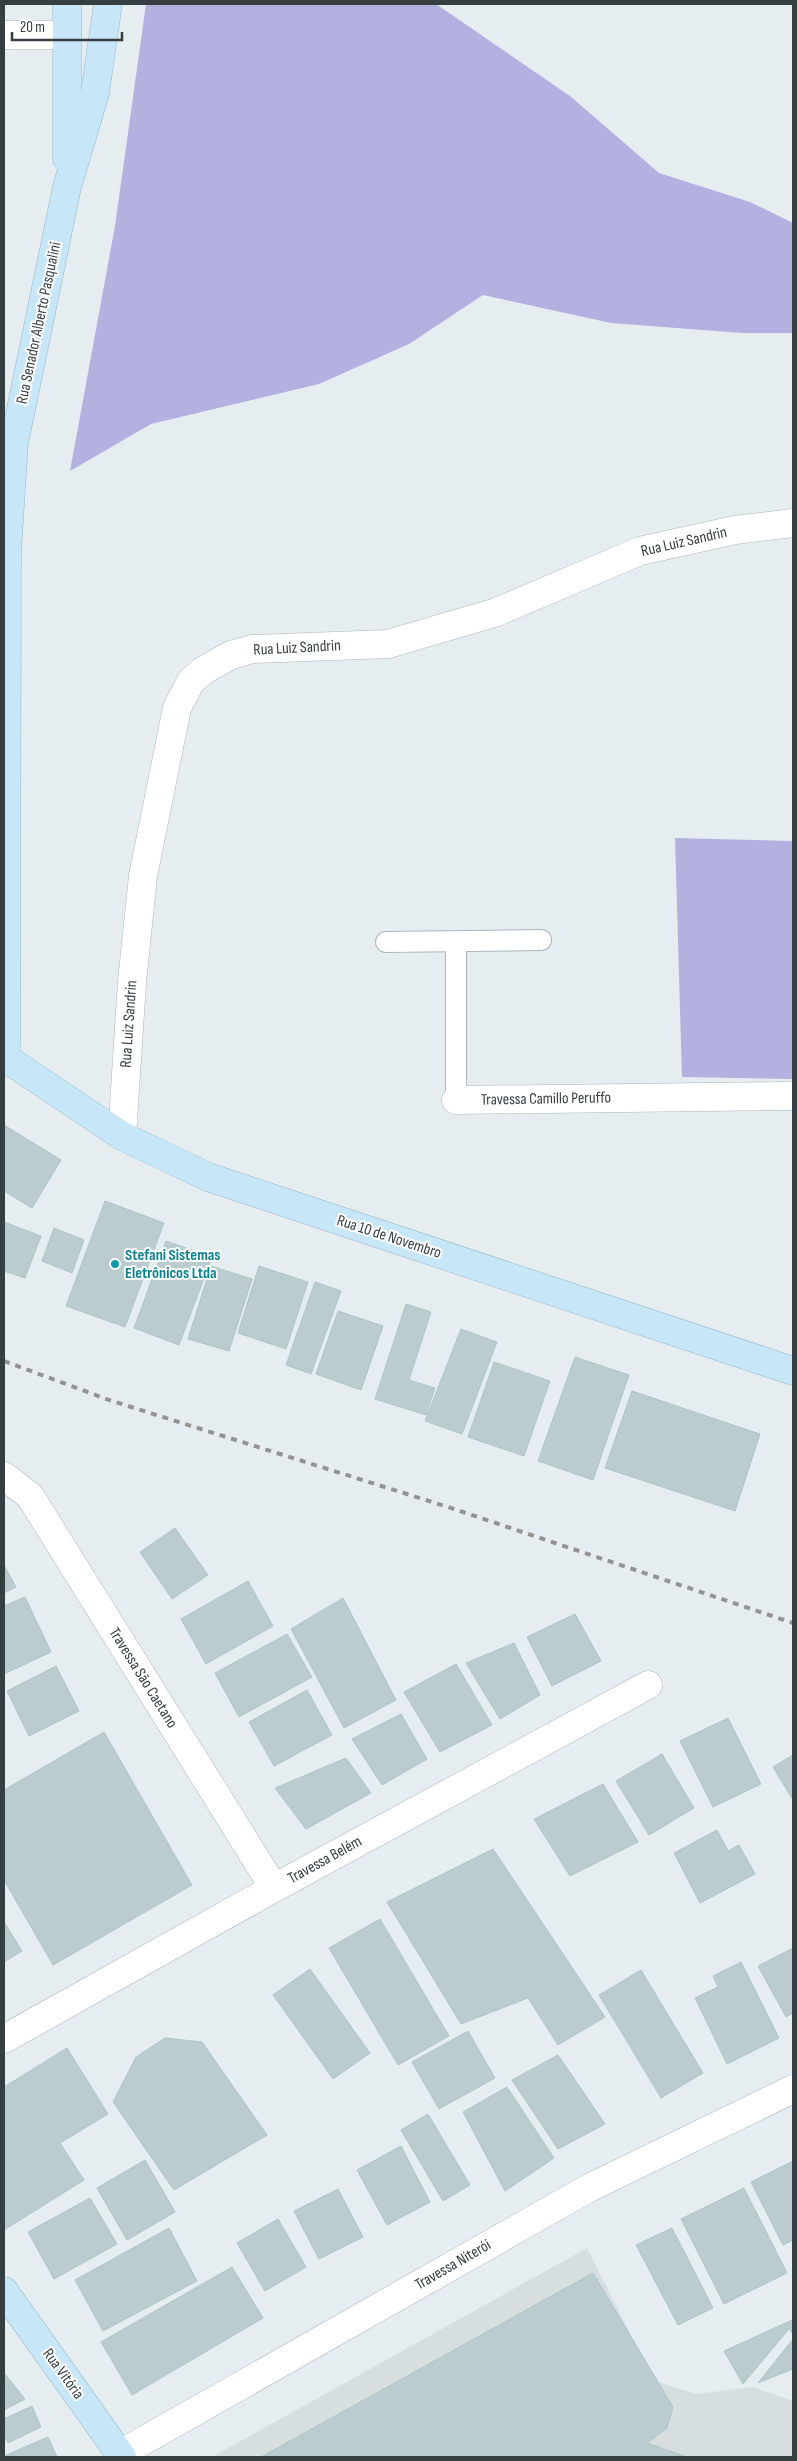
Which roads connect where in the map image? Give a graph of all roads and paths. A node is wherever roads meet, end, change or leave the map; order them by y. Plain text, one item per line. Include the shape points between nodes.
1 (67, 4) edge
2 (108, 4) edge
3 (66, 34) junction
4 (4, 35) edge
5 (67, 187) junction
6 (793, 523) edge
7 (541, 940) dead end
8 (386, 942) dead end
9 (456, 942) junction
10 (5, 1058) edge
11 (793, 1096) edge
12 (456, 1100) joint
13 (122, 1136) junction
14 (793, 1371) edge
15 (4, 1476) edge
16 (648, 1685) dead end
17 (274, 1888) junction
18 (4, 2039) edge
19 (793, 2089) edge
20 (4, 2291) edge
21 (121, 2456) edge

1 - 3 street, Rua Senador Alberto Pasqualini
2 - 5 street, Rua Senador Alberto Pasqualini via 96,93
3 - 4 street
3 - 5 street, Rua Senador Alberto Pasqualini
5 - 10 street, Rua Senador Alberto Pasqualini via 14,443 7,551
6 - 13 street, Rua Luiz Sandrin via 735,530 640,551 497,612 388,644 252,649 219,662 191,681 177,708 143,876
7 - 9 lane
8 - 9 lane
9 - 12 lane, Travessa Camillo Peruffo
10 - 13 street, Rua 10 de Novembro
11 - 12 street, Travessa Camillo Peruffo
13 - 14 street, Rua 10 de Novembro via 208,1177
15 - 17 street, Travessa São Caetano via 30,1496
16 - 17 street, Travessa Belém
17 - 18 street, Travessa Belém
19 - 21 street, Travessa Niterói via 589,2188
20 - 21 street, Rua Vitória

